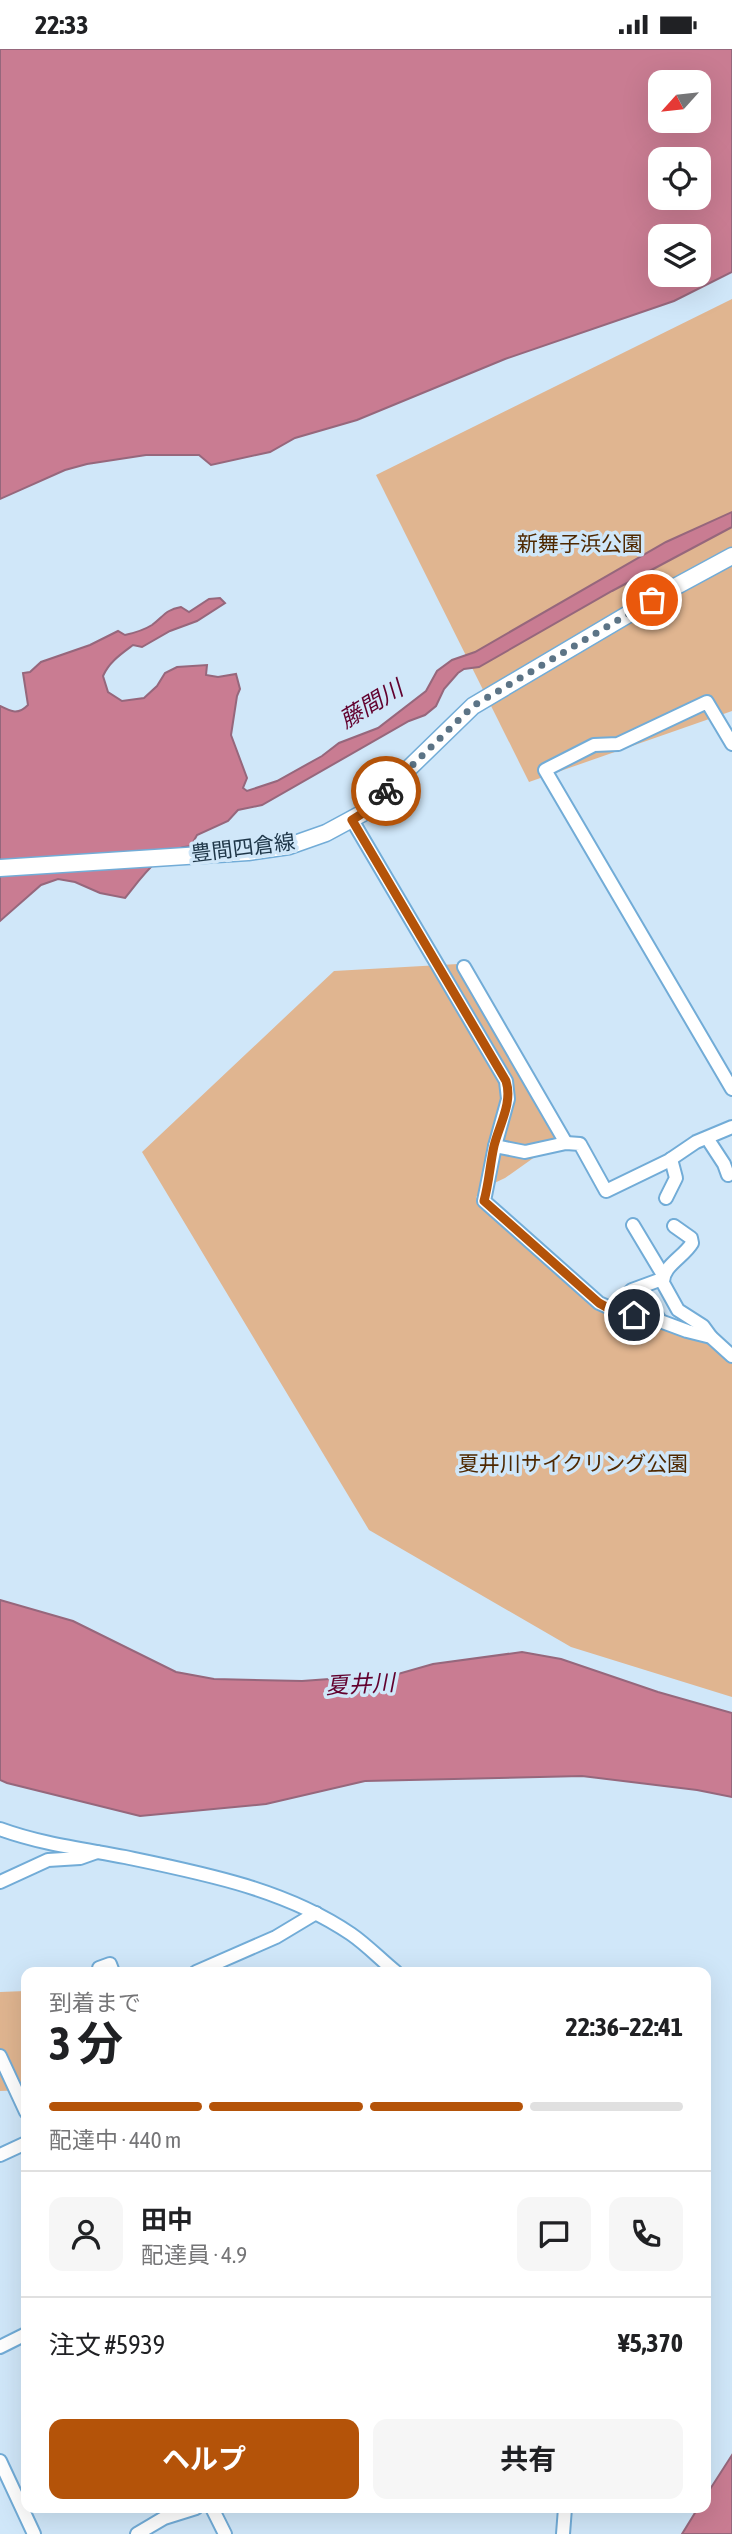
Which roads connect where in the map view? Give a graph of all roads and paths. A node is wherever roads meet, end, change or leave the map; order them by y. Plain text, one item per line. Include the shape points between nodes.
1 (732, 556) edge
2 (732, 744) edge
3 (352, 820) junction
4 (0, 867) edge
5 (464, 967) dead end
6 (732, 1089) edge
7 (732, 1127) edge
8 (707, 1138) junction
9 (566, 1143) junction
10 (495, 1146) junction
11 (671, 1159) junction
12 (728, 1166) edge
13 (666, 1198) dead end
14 (633, 1225) dead end
15 (674, 1226) dead end
16 (662, 1277) junction
17 (660, 1321) junction
18 (711, 1337) junction
19 (732, 1356) edge
20 (0, 1829) edge
21 (97, 1852) junction
22 (0, 1882) edge
23 (316, 1913) junction
24 (207, 1967) edge
25 (390, 1967) edge
26 (0, 2056) edge
27 (21, 2101) edge
28 (21, 2145) edge
29 (0, 2155) edge
30 (21, 2336) edge
31 (0, 2347) edge
32 (0, 2462) edge
33 (21, 2506) edge
34 (24, 2513) edge
35 (180, 2513) edge
36 (214, 2513) edge
37 (565, 2513) edge
38 (34, 2534) edge
39 (137, 2534) edge
40 (225, 2534) edge
41 (563, 2534) edge

1 - 3 main road, 豊間四倉線 via 473,706
2 - 6 street via 707,702 618,744 594,745 545,770
3 - 4 main road, 豊間四倉線 via 289,846
3 - 10 street via 506,1081 508,1099
5 - 9 street
7 - 8 street
8 - 11 street
8 - 12 street
9 - 10 street via 525,1152
9 - 11 street via 580,1143 606,1191
10 - 17 street via 484,1201 599,1303
11 - 13 street via 676,1178
14 - 16 street
15 - 16 street via 692,1243
16 - 17 street via 629,1293 632,1301
16 - 18 street via 678,1310
17 - 18 street
18 - 19 street
20 - 21 street via 48,1844
21 - 22 street via 80,1859 48,1860
21 - 23 street via 219,1878
23 - 24 street via 276,1937
23 - 25 street via 353,1935
26 - 27 street
28 - 29 street
30 - 31 street
32 - 33 street
34 - 38 street
35 - 39 street
36 - 40 street
37 - 41 street

